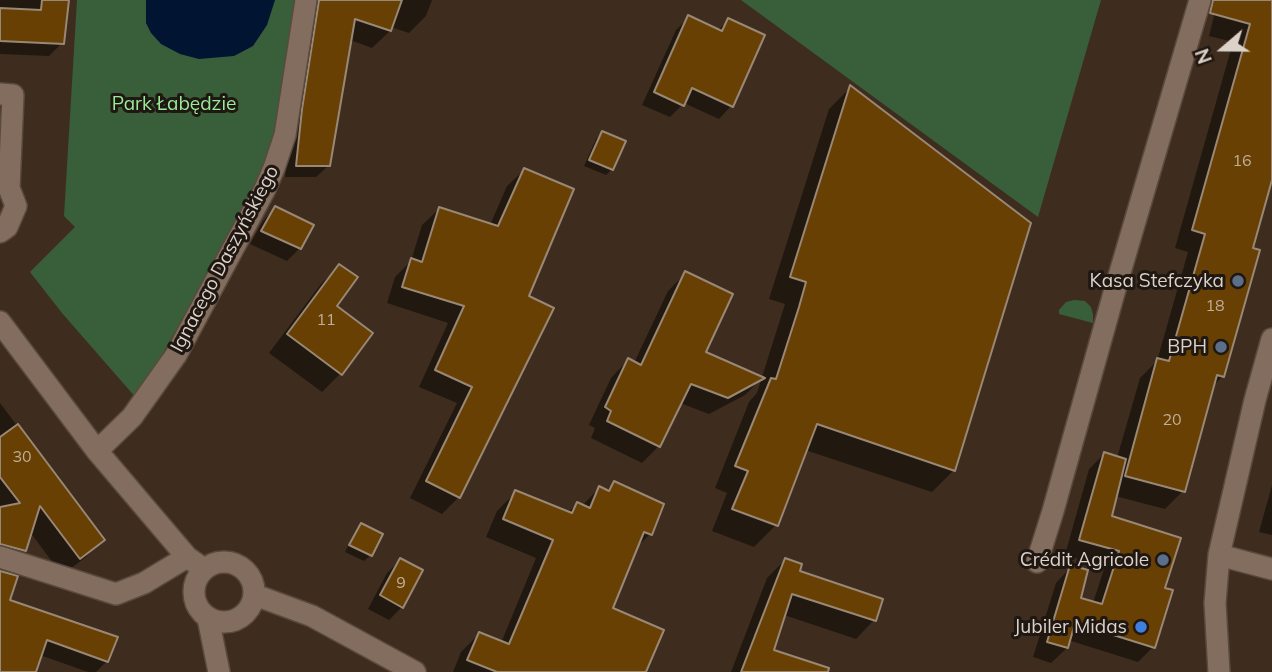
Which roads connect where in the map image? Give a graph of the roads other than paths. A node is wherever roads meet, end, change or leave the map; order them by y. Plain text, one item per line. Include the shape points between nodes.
1 (306, 0) edge
2 (1200, 0) edge
3 (0, 94) edge
4 (5, 182) edge
5 (0, 232) edge
6 (0, 322) edge
7 (1272, 339) edge
8 (97, 451) junction
9 (1219, 555) junction
10 (0, 556) edge
11 (1037, 562) dead end
12 (195, 563) junction
13 (1272, 569) edge
14 (255, 595) junction
15 (208, 618) junction
16 (411, 670) edge
17 (219, 672) edge
18 (1219, 672) edge

1 - 8 street, Ignacego Daszyńskiego via 285,135 265,189 176,355 132,417
2 - 11 street
3 - 4 street via 13,95
4 - 5 street via 16,206
6 - 8 street
7 - 9 street
8 - 12 street
9 - 13 street
9 - 18 street via 1214,603
10 - 12 street via 116,594
12 - 14 street via 233,563 243,568 254,584
12 - 15 street via 196,604
14 - 15 street via 253,605 238,620 228,623
14 - 16 street via 312,616
15 - 17 street

